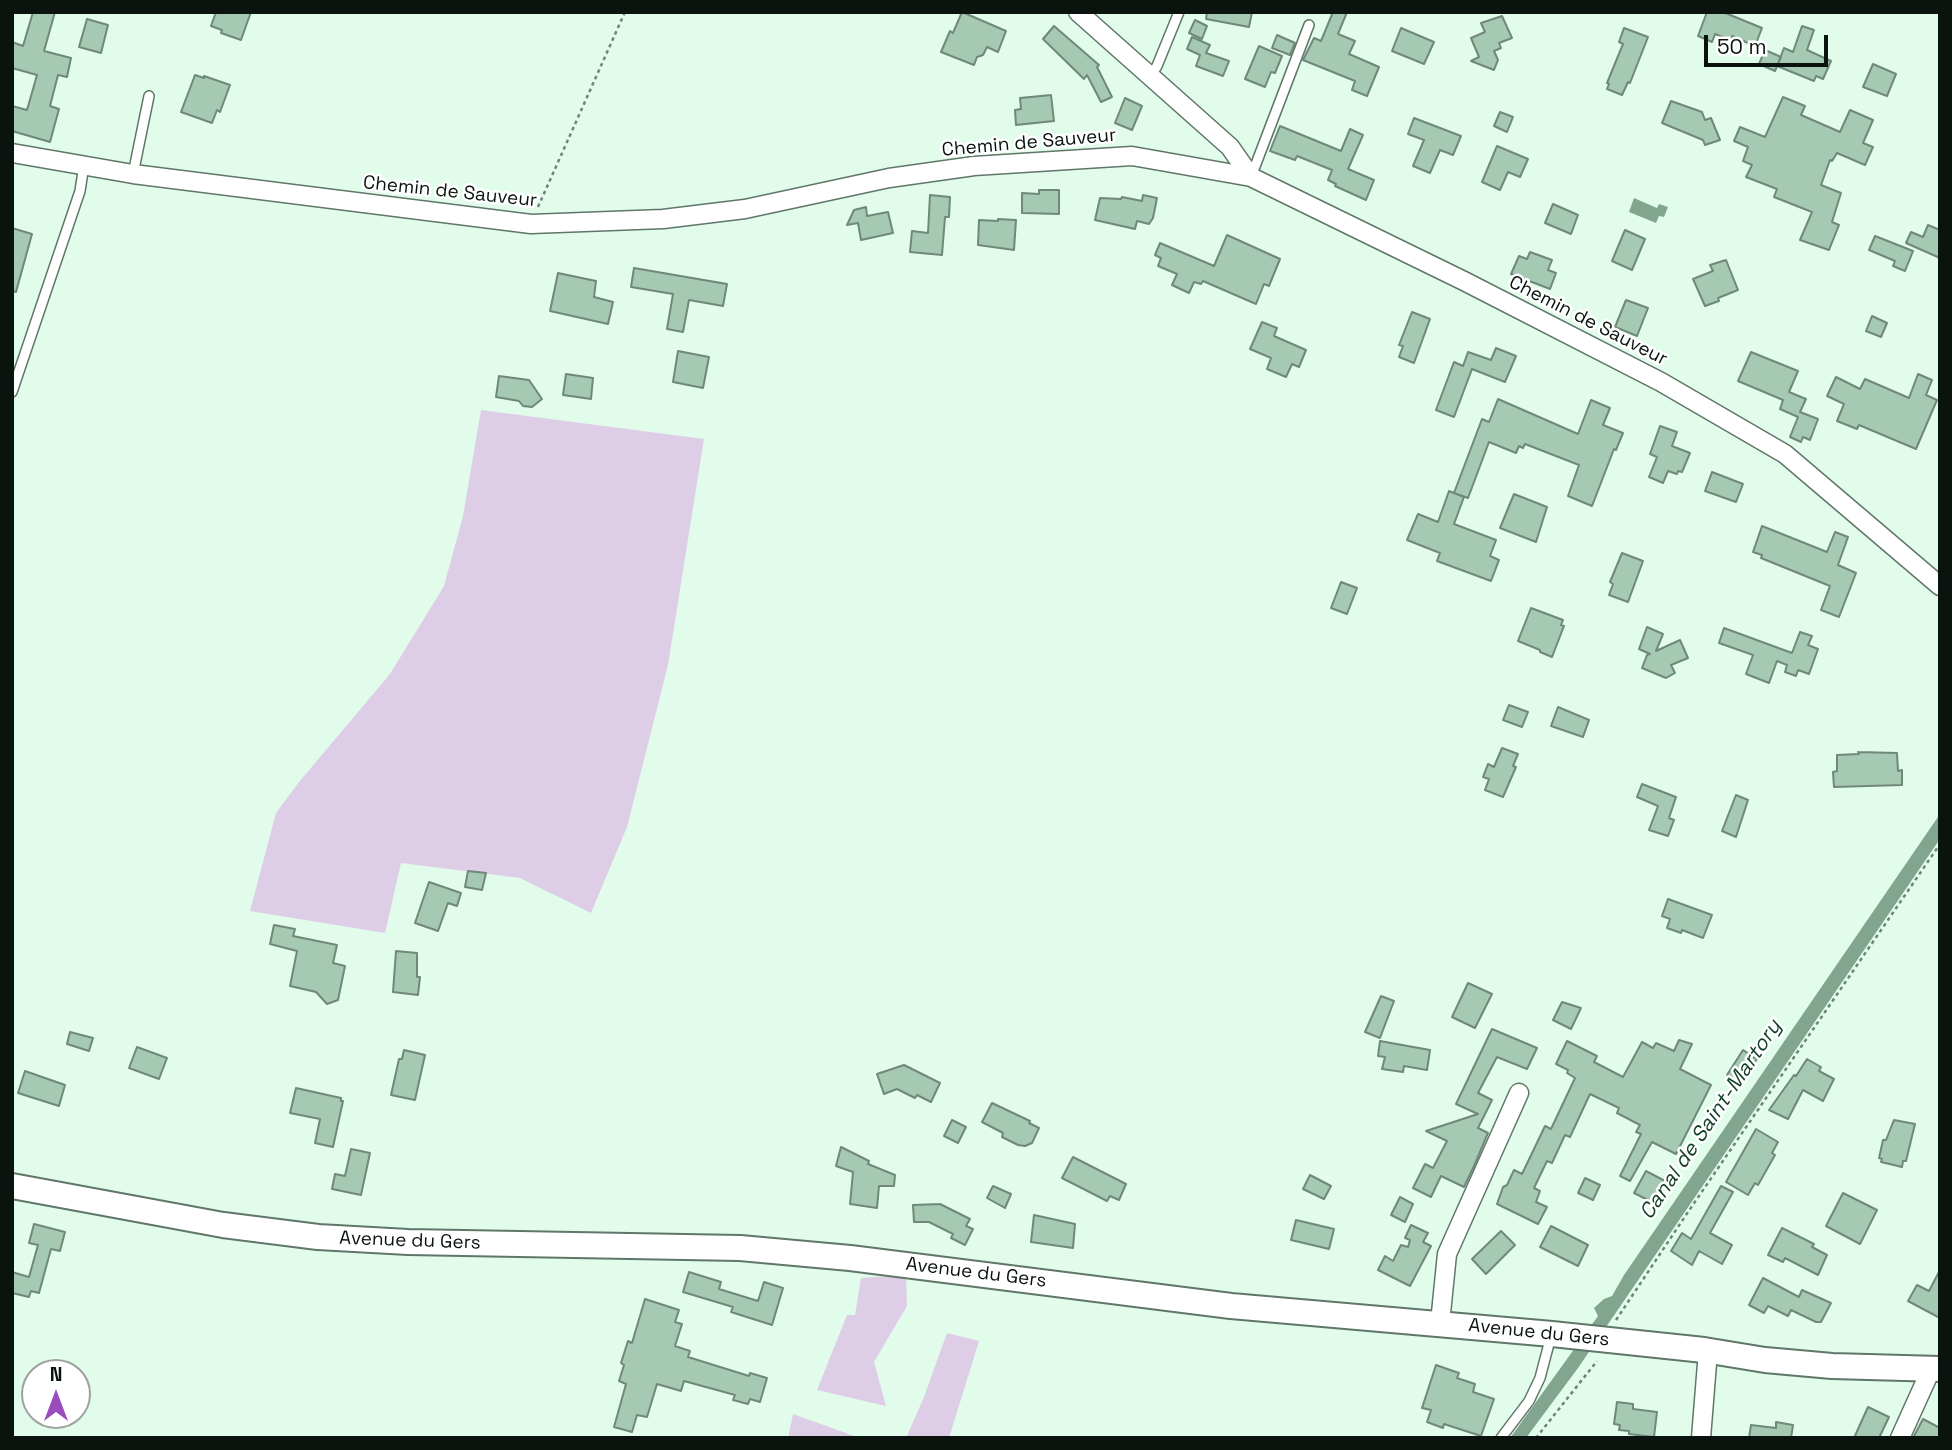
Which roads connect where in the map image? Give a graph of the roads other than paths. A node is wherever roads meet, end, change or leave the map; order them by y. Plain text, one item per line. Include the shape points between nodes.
1 (1078, 12) edge
2 (1179, 12) edge
3 (1309, 25) dead end
4 (1150, 77) junction
5 (149, 96) dead end
6 (12, 153) edge
7 (84, 165) junction
8 (133, 174) junction
9 (1251, 177) junction
10 (12, 392) edge
11 (1940, 586) edge
12 (1519, 1093) dead end
13 (12, 1186) edge
14 (1440, 1323) junction
15 (1552, 1334) junction
16 (1708, 1351) junction
17 (1934, 1368) edge
18 (1501, 1438) edge
19 (1701, 1438) edge
20 (1900, 1438) edge

1 - 4 street
2 - 4 lane
3 - 9 lane
4 - 9 street via 1230,147
5 - 8 lane
6 - 7 street, Chemin de Sauveur
7 - 8 street, Chemin de Sauveur
7 - 10 lane via 80,191
8 - 9 street, Chemin de Sauveur via 531,224 663,219 746,209 889,178 1013,163 1132,156
9 - 11 street, Chemin de Sauveur via 1648,376 1785,454
12 - 14 street via 1447,1254
13 - 14 main road, Avenue du Gers via 223,1225 318,1237 740,1248 1231,1306
14 - 15 main road, Avenue du Gers
15 - 16 main road, Avenue du Gers
15 - 18 lane via 1529,1401
16 - 17 main road, Avenue du Gers via 1832,1366
16 - 19 street
17 - 20 street

